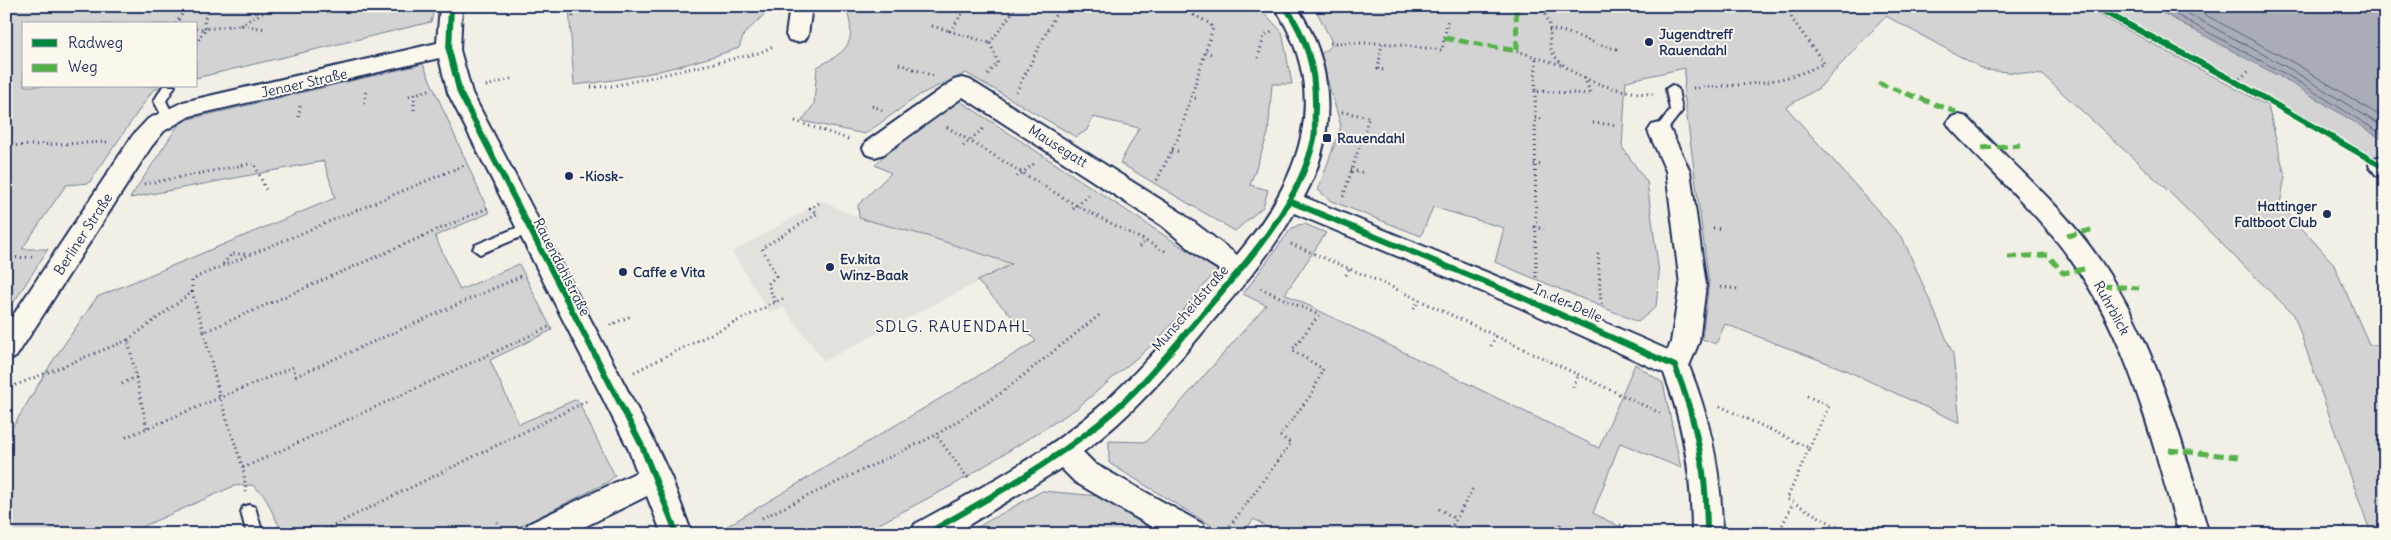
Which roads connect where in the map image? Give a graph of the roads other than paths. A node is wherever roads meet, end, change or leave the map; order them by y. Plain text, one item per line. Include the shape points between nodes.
1 (451, 6) edge
2 (801, 6) edge
3 (1285, 6) edge
4 (796, 35) road end
5 (448, 48) junction
6 (168, 88) edge
7 (1672, 90) dead end
8 (165, 119) junction
9 (1959, 123) dead end
10 (1660, 131) joint
11 (874, 148) road end
12 (1289, 201) junction
13 (528, 228) junction
14 (480, 249) dead end
15 (1237, 273) junction
16 (6, 349) edge
17 (1680, 378) junction
18 (1063, 451) junction
19 (656, 477) junction
20 (249, 512) road end
21 (255, 534) edge
22 (539, 534) edge
23 (677, 534) edge
24 (926, 534) edge
25 (1192, 534) edge
26 (1706, 534) edge
27 (2194, 534) edge

1 - 5 street, Rauendahlstraße
2 - 4 street
3 - 12 street, Munscheidstraße via 1308,42 1316,84 1314,138
5 - 8 street, Jenaer Straße via 195,107
5 - 13 street, Rauendahlstraße via 460,93
6 - 8 lane via 160,101
7 - 10 lane via 1676,111
8 - 16 street, Berliner Straße via 142,141
9 - 27 street, Ruhrblick via 2067,236 2113,307 2148,381
10 - 17 street via 1678,171 1693,284
11 - 15 street, Mausegatt via 962,86 1173,220
12 - 15 street, Munscheidstraße
12 - 17 street, In der Delle via 1600,331
13 - 14 lane
13 - 19 street, Rauendahlstraße
15 - 18 street, Munscheidstraße via 1140,386
17 - 26 street via 1698,430 1706,471
18 - 24 street, Munscheidstraße
18 - 25 street via 1084,473
19 - 22 street
19 - 23 street, Rauendahlstraße
20 - 21 lane

